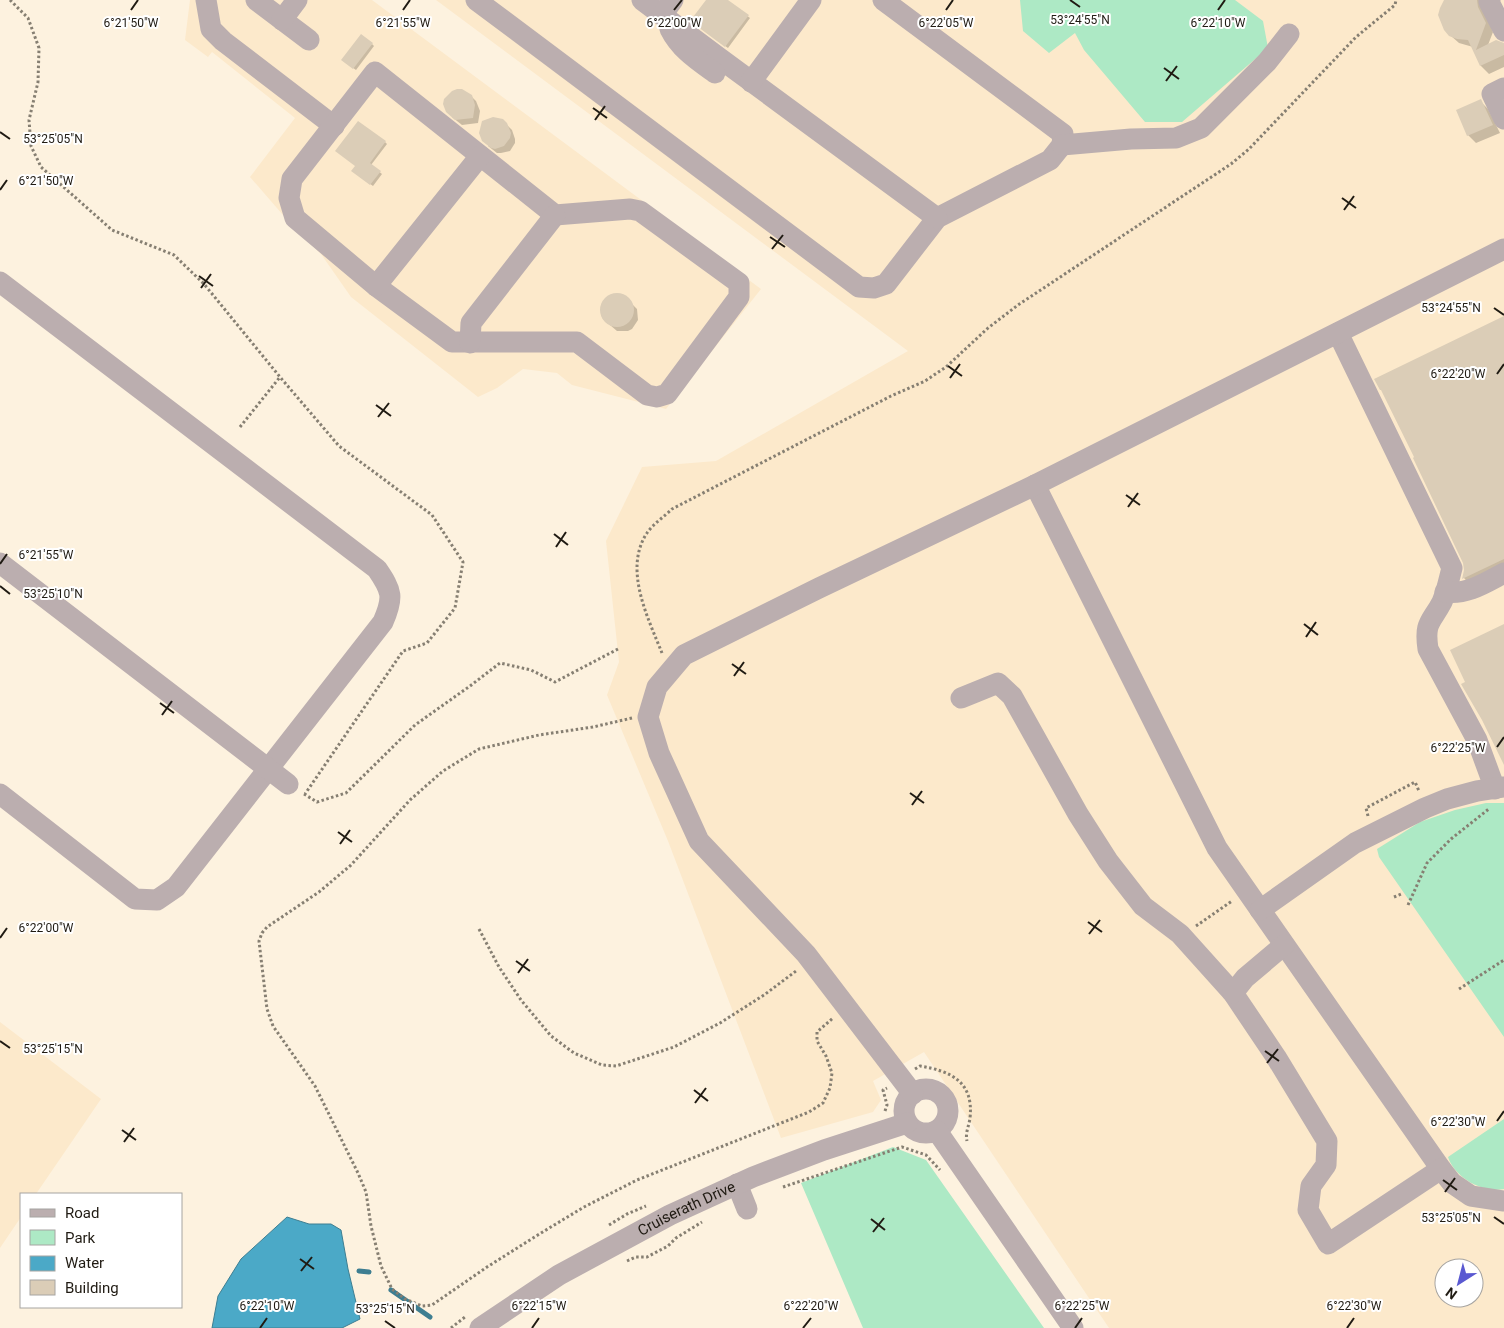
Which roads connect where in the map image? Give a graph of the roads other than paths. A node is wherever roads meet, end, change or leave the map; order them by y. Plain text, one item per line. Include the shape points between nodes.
1 (206, 0) edge
2 (256, 0) edge
3 (297, 0) edge
4 (476, 0) edge
5 (642, 0) edge
6 (810, 0) edge
7 (883, 0) edge
8 (1490, 0) edge
9 (668, 7) edge
10 (282, 20) junction
11 (1504, 31) edge
12 (1290, 34) dead end
13 (309, 40) dead end
14 (751, 82) junction
15 (1504, 88) edge
16 (1504, 119) edge
17 (334, 126) junction
18 (1062, 146) junction
19 (480, 156) junction
20 (555, 215) junction
21 (937, 218) junction
22 (1504, 250) edge
23 (0, 282) edge
24 (376, 286) junction
25 (1338, 332) junction
26 (470, 343) junction
27 (1026, 489) junction
28 (0, 563) edge
29 (1504, 573) edge
30 (1445, 592) junction
31 (961, 698) dead end
32 (269, 769) junction
33 (297, 789) road end
34 (1499, 793) edge
35 (0, 794) edge
36 (1260, 910) junction
37 (1284, 945) junction
38 (1233, 993) junction
39 (913, 1094) junction
40 (908, 1123) junction
41 (937, 1131) junction
42 (1441, 1169) junction
43 (737, 1184) junction
44 (1504, 1201) edge
45 (747, 1208) dead end
46 (480, 1328) edge
47 (1073, 1328) edge

1 - 17 street via 211,29 223,42
2 - 10 street
3 - 10 street
4 - 21 street via 859,286 874,288 886,284
5 - 9 street
6 - 14 street
7 - 18 street via 1063,134
8 - 11 street
9 - 14 street via 687,33
9 - 14 street via 675,38 686,52 728,81
10 - 13 street
12 - 18 street via 1267,62 1201,128 1176,138
14 - 21 street
15 - 16 street via 1492,94
17 - 19 street via 375,72
17 - 24 street via 292,179 289,198 295,218
18 - 21 street via 1050,160
19 - 20 street
19 - 24 street
20 - 26 street via 471,323
20 - 26 street via 640,211 739,283 739,297 667,394 658,398 647,395 577,342
22 - 25 street
23 - 32 street via 357,553 377,569 389,586 390,605 383,622
24 - 26 street via 452,342
25 - 27 street
25 - 30 street via 1452,568
27 - 36 street via 1216,848
27 - 39 street via 684,655 657,687 648,717 659,753 699,841 810,960
28 - 32 street
29 - 30 street via 1472,590
30 - 34 street via 1428,625 1428,648 1478,740
31 - 38 street via 998,683 1012,696 1108,861 1143,906 1182,936
32 - 33 street
32 - 35 street via 176,887 157,900 135,899
34 - 36 street via 1477,791 1426,808 1356,843
36 - 37 street
37 - 38 street via 1244,978
37 - 42 street
38 - 42 street via 1327,1141 1326,1165 1312,1186 1308,1210 1328,1244
39 - 40 street via 905,1104
39 - 41 street via 927,1089 940,1094 945,1100 948,1114
40 - 41 street via 918,1131
40 - 43 street, Cruiserath Drive via 824,1150
41 - 47 street
42 - 44 street via 1452,1183 1471,1196
43 - 45 street
43 - 46 street, Cruiserath Drive via 670,1215 559,1275

